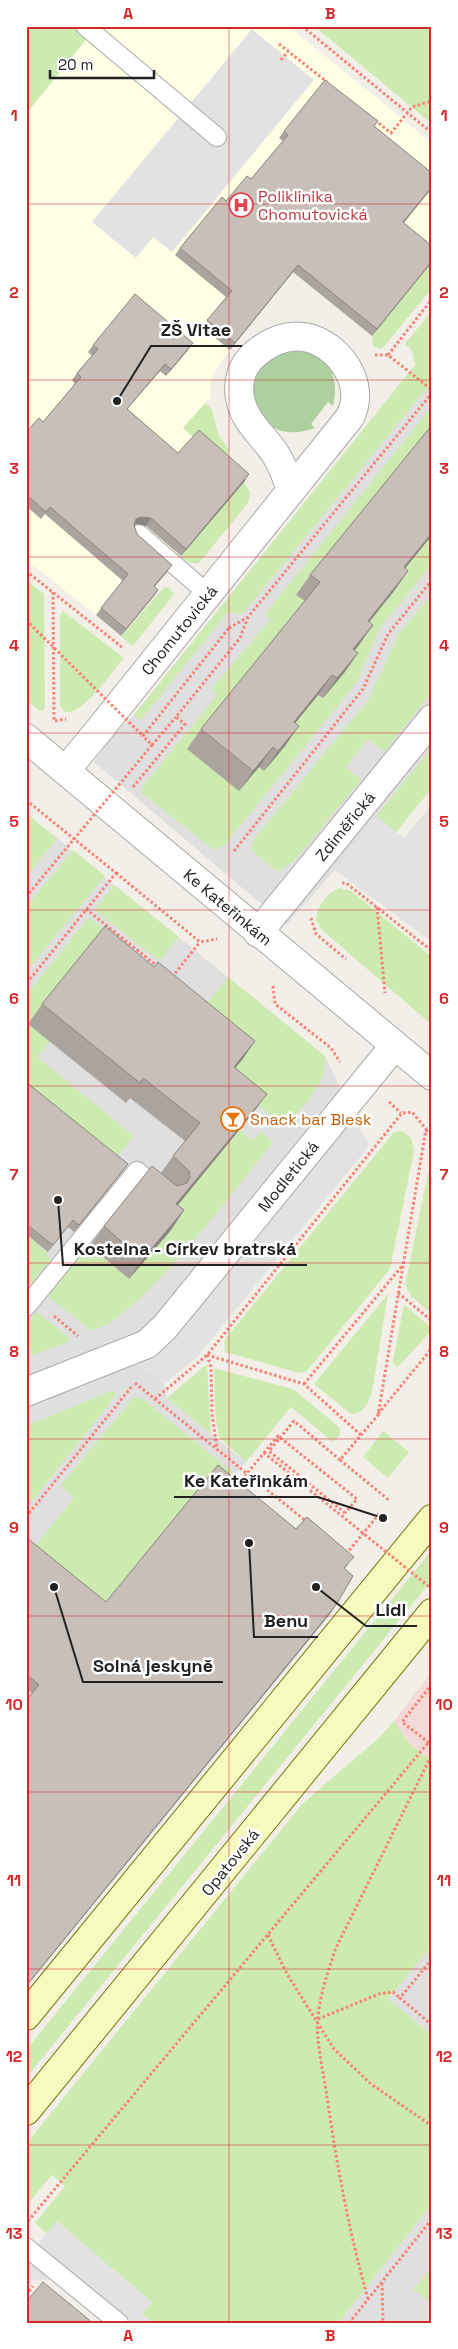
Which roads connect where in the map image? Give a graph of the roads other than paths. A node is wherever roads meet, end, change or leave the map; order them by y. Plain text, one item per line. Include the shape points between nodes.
1 (84, 26) edge
2 (217, 137) dead end
3 (291, 490) junction
4 (138, 534) edge
5 (208, 594) junction
6 (432, 719) edge
7 (26, 738) edge
8 (66, 770) junction
9 (258, 933) junction
10 (395, 1045) junction
11 (432, 1076) edge
12 (166, 1195) edge
13 (26, 1307) edge
14 (26, 1392) edge
15 (432, 1519) edge
16 (432, 1613) edge
17 (26, 2016) edge
18 (26, 2111) edge
19 (28, 2253) edge
20 (119, 2323) edge

1 - 2 lane
3 - 3 street, Chomutovická via 277,456 244,413 239,386 245,366 265,346 284,338 303,337 327,347 343,361 354,380 356,402 350,416
3 - 5 street, Chomutovická
4 - 5 lane
5 - 8 street, Chomutovická
6 - 9 street, Zdiměřická
7 - 8 street, Ke Kateřinkám
8 - 9 street, Ke Kateřinkám
9 - 10 street, Ke Kateřinkám
10 - 11 street, Ke Kateřinkám
10 - 14 street, Modletická via 165,1328 147,1344
12 - 13 lane via 137,1171
15 - 17 main road
16 - 18 main road, Opatovská
19 - 20 lane

